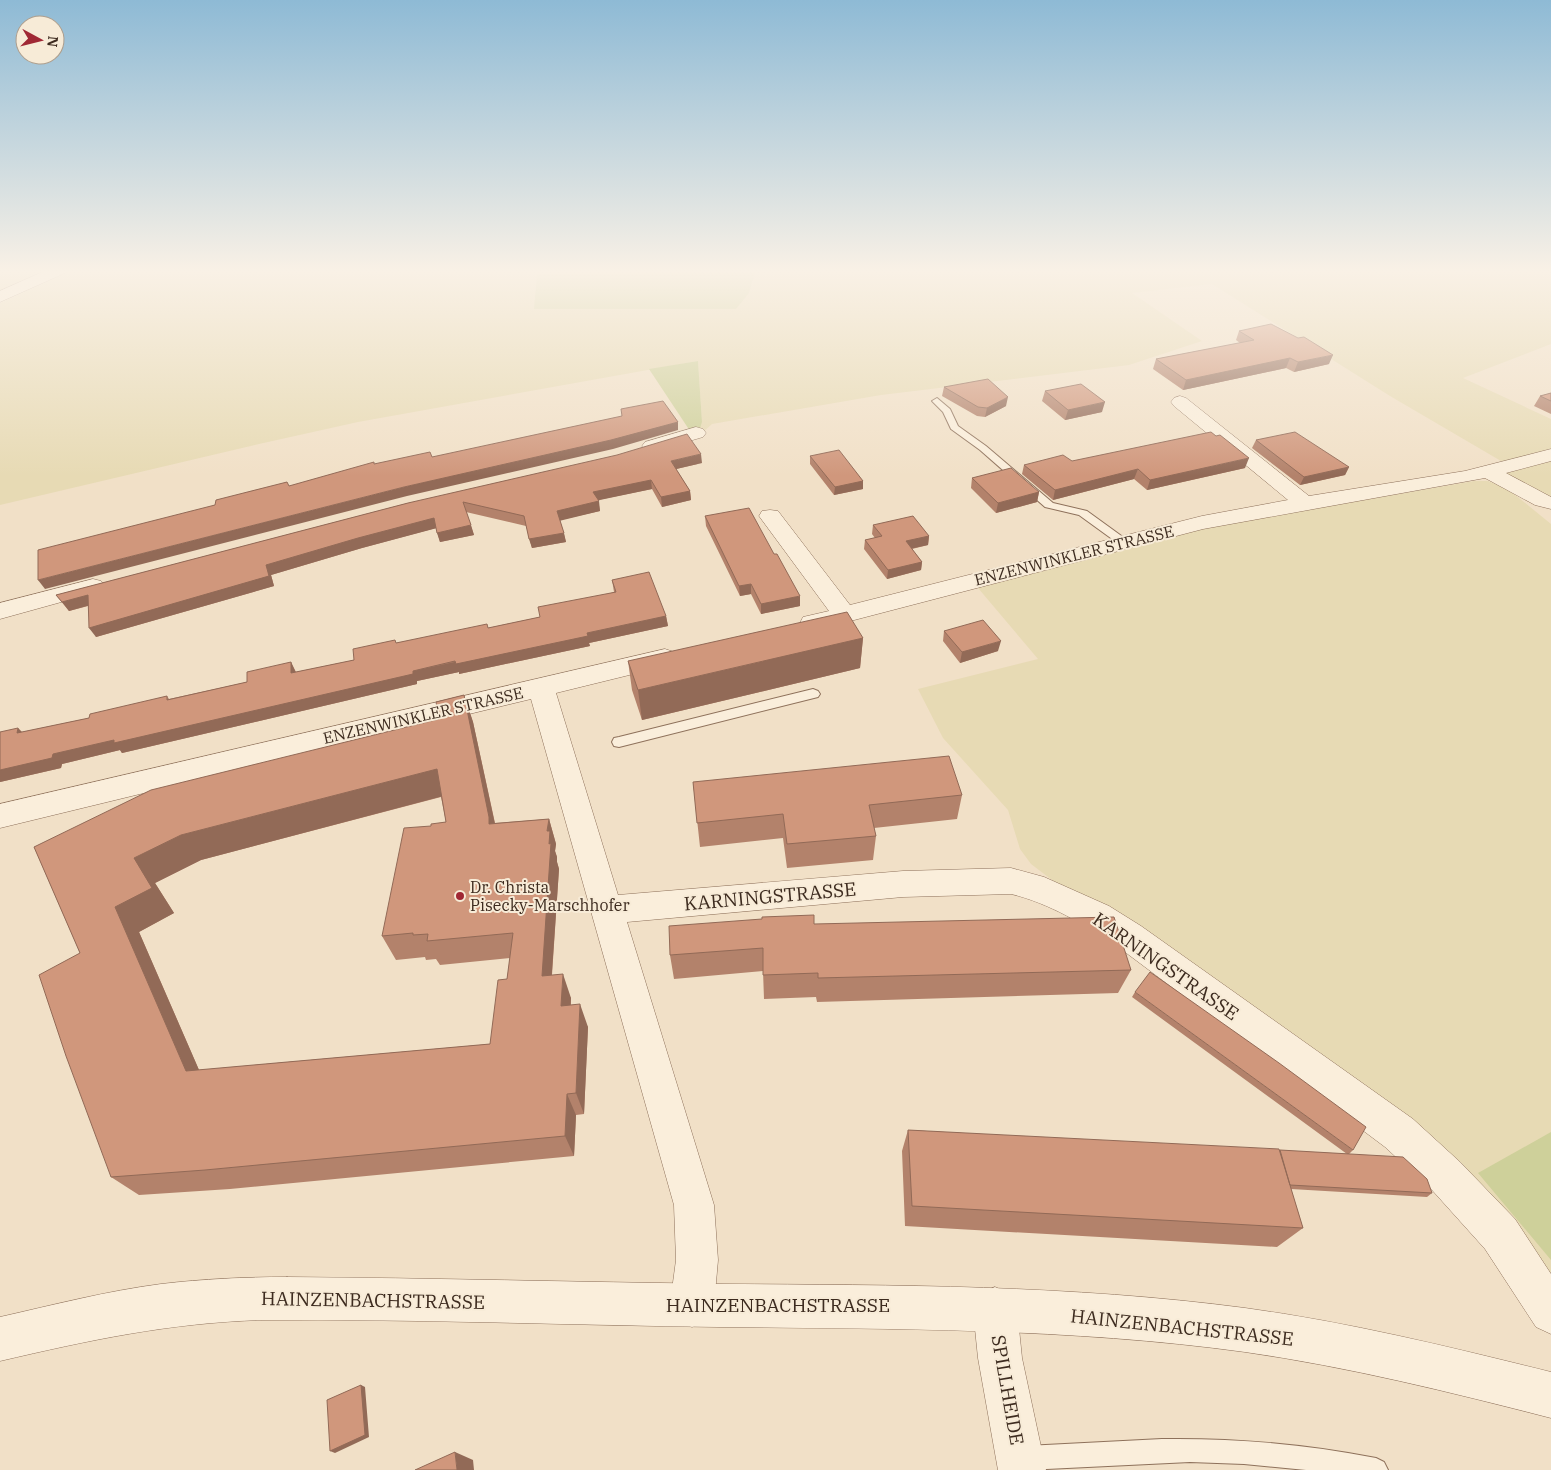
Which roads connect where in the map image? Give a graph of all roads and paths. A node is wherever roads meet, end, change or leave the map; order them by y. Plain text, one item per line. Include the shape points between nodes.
1 (938, 401) dead end
2 (1180, 402) dead end
3 (696, 433) dead end
4 (639, 450) edge
5 (1551, 455) edge
6 (1488, 471) junction
7 (1305, 503) junction
8 (1551, 503) edge
9 (770, 516) dead end
10 (1123, 542) junction
11 (114, 581) edge
12 (0, 611) edge
13 (845, 615) junction
14 (790, 628) edge
15 (686, 652) edge
16 (541, 687) junction
17 (813, 694) dead end
18 (619, 742) dead end
19 (0, 816) edge
20 (607, 910) junction
21 (692, 1305) junction
22 (995, 1309) junction
23 (1551, 1312) edge
24 (0, 1339) edge
25 (1551, 1395) edge
26 (1020, 1464) edge
27 (1376, 1470) edge

1 - 10 lane via 954,427 1004,464 1049,505 1083,513
2 - 7 street
3 - 4 street
5 - 6 street, ENZENWINKLER STRASSE
6 - 7 street, ENZENWINKLER STRASSE
6 - 8 street
7 - 10 street, ENZENWINKLER STRASSE
9 - 13 street
10 - 13 street, ENZENWINKLER STRASSE
11 - 12 street
13 - 14 street, ENZENWINKLER STRASSE
15 - 16 street, ENZENWINKLER STRASSE
16 - 19 street, ENZENWINKLER STRASSE
16 - 20 street
17 - 18 lane
20 - 21 street via 694,1204 697,1260
20 - 23 street, KARNINGSTRASSE via 903,884 1011,881 1033,886 1098,916 1129,936 1399,1133 1446,1176 1500,1234
21 - 22 street, HAINZENBACHSTRASSE
21 - 24 street, HAINZENBACHSTRASSE via 266,1298 174,1304
22 - 25 street, HAINZENBACHSTRASSE via 1245,1330 1469,1374
22 - 26 street, SPILLHEIDE via 1000,1358
26 - 27 lane via 1154,1452 1244,1452

